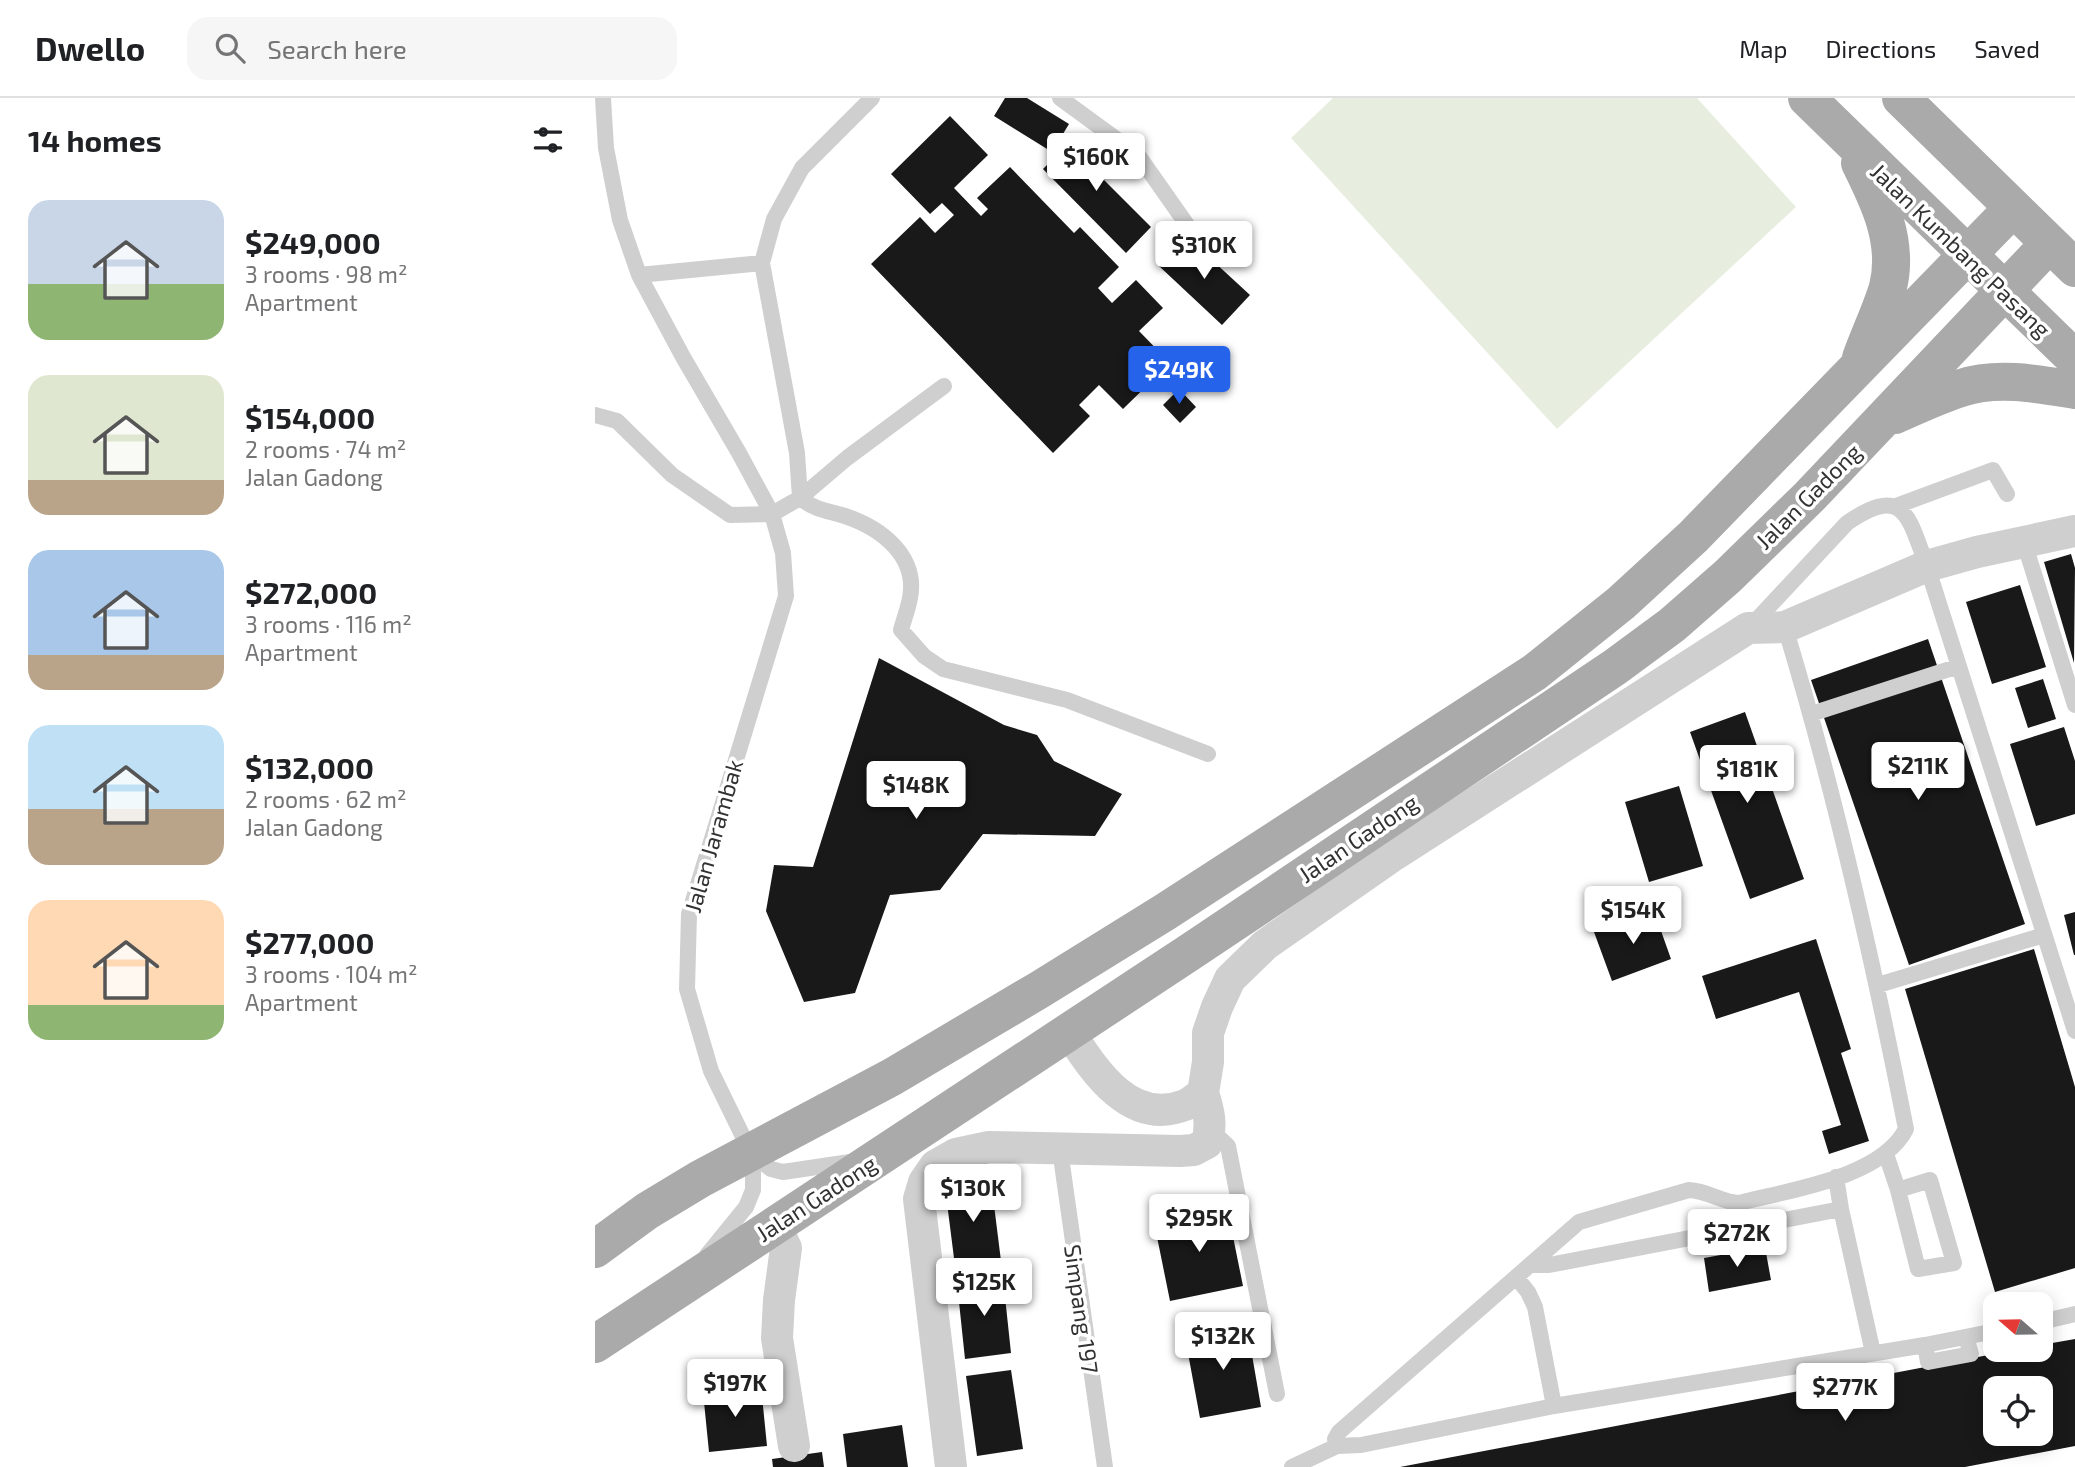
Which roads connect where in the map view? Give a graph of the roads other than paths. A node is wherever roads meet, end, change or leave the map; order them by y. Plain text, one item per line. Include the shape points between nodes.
1 (603, 98) edge
2 (872, 98) edge
3 (1060, 98) edge
4 (1807, 98) edge
5 (1901, 98) edge
6 (1848, 139) junction
7 (2013, 208) junction
8 (1190, 229) dead end
9 (1967, 256) junction
10 (2062, 256) edge
11 (762, 263) junction
12 (639, 275) junction
13 (2005, 291) junction
14 (2075, 359) edge
15 (1855, 372) junction
16 (944, 386) dead end
17 (2075, 390) edge
18 (595, 415) edge
19 (1883, 420) junction
20 (2007, 494) dead end
21 (800, 498) junction
22 (1896, 506) junction
23 (772, 514) junction
24 (2075, 531) edge
25 (2024, 542) junction
26 (1927, 566) junction
27 (1786, 627) junction
28 (1748, 628) junction
29 (1959, 666) junction
30 (2075, 705) edge
31 (1811, 714) junction
32 (1208, 754) dead end
33 (2044, 935) junction
34 (1878, 985) junction
35 (1039, 990) junction
36 (2075, 1031) edge
37 (1069, 1032) junction
38 (1203, 1093) junction
39 (1211, 1130) junction
40 (1060, 1150) junction
41 (751, 1153) junction
42 (883, 1154) junction
43 (1886, 1154) junction
44 (1836, 1177) junction
45 (1898, 1190) junction
46 (1841, 1209) junction
47 (775, 1225) junction
48 (595, 1249) edge
49 (1531, 1265) junction
50 (1516, 1277) junction
51 (684, 1283) junction
52 (2075, 1314) edge
53 (2053, 1319) edge
54 (1983, 1333) edge
55 (595, 1344) edge
56 (1873, 1353) junction
57 (1277, 1394) dead end
58 (1554, 1406) junction
59 (794, 1446) dead end
60 (1337, 1446) junction
61 (951, 1467) edge
62 (1105, 1467) edge
63 (1292, 1467) edge

1 - 12 lane, Jalan Jarambak via 606,148 618,208
2 - 11 lane via 802,168 774,219
3 - 8 lane via 1138,155
4 - 6 main road, Jalan Kumbang Pasang
5 - 7 main road
6 - 9 main road, Jalan Kumbang Pasang
6 - 15 main road via 1881,205 1890,243 1888,285
7 - 9 main road, Jalan Gadong
7 - 10 main road
9 - 13 main road, Jalan Kumbang Pasang
9 - 15 main road, Jalan Gadong
10 - 13 main road, Jalan Gadong
11 - 12 lane
11 - 21 lane via 797,453
12 - 23 lane, Jalan Jarambak
13 - 14 main road, Jalan Kumbang Pasang
13 - 19 main road, Jalan Gadong
15 - 35 main road, Jalan Gadong via 1693,537 1535,672
16 - 21 lane
17 - 19 main road via 2004,382 1963,387
18 - 23 lane via 617,421 672,475 730,515
19 - 37 main road, Jalan Gadong via 1728,576 1672,625
20 - 22 lane via 1993,470
21 - 23 lane
21 - 32 lane via 813,508 880,532 898,548 910,569 911,596 901,630 923,656 943,669 1067,700
22 - 26 lane via 1908,515
22 - 28 lane via 1874,507 1847,523
23 - 41 lane, Jalan Jarambak via 783,553 786,596 689,914 687,989 711,1071
24 - 25 street
25 - 26 street
25 - 30 lane
26 - 27 street
26 - 29 lane
27 - 28 street
27 - 31 lane
28 - 38 street via 1394,855 1265,945 1230,979 1217,1007 1208,1033
29 - 31 lane
29 - 33 lane
31 - 34 lane
33 - 34 lane
33 - 36 lane
34 - 43 lane via 1906,1129
35 - 37 main road
35 - 41 main road, Jalan Gadong via 950,1045
37 - 38 street via 1095,1070 1119,1095 1141,1107 1185,1105
37 - 42 main road, Jalan Gadong
38 - 39 street
39 - 40 street via 1207,1143 1194,1150
39 - 57 lane via 1229,1146
40 - 61 street via 989,1147 956,1154 935,1166 923,1182 919,1199
40 - 62 lane, Simpang 197
41 - 42 lane via 771,1169 783,1172
41 - 48 main road, Jalan Gadong via 647,1211
41 - 51 lane, Jalan Jarambak via 753,1191 746,1207
42 - 47 main road, Jalan Gadong
43 - 44 lane
43 - 45 lane
44 - 46 lane
44 - 49 lane via 1739,1203 1689,1190 1593,1216 1567,1231
45 - 45 lane via 1918,1269 1954,1263 1930,1180
46 - 49 lane
46 - 56 lane
47 - 51 main road, Jalan Gadong
47 - 59 street via 786,1248 777,1338
49 - 50 lane
50 - 58 lane via 1535,1307
50 - 60 lane via 1339,1432
51 - 55 main road, Jalan Gadong
52 - 53 lane
54 - 56 lane
56 - 58 lane
58 - 60 lane
60 - 63 lane

